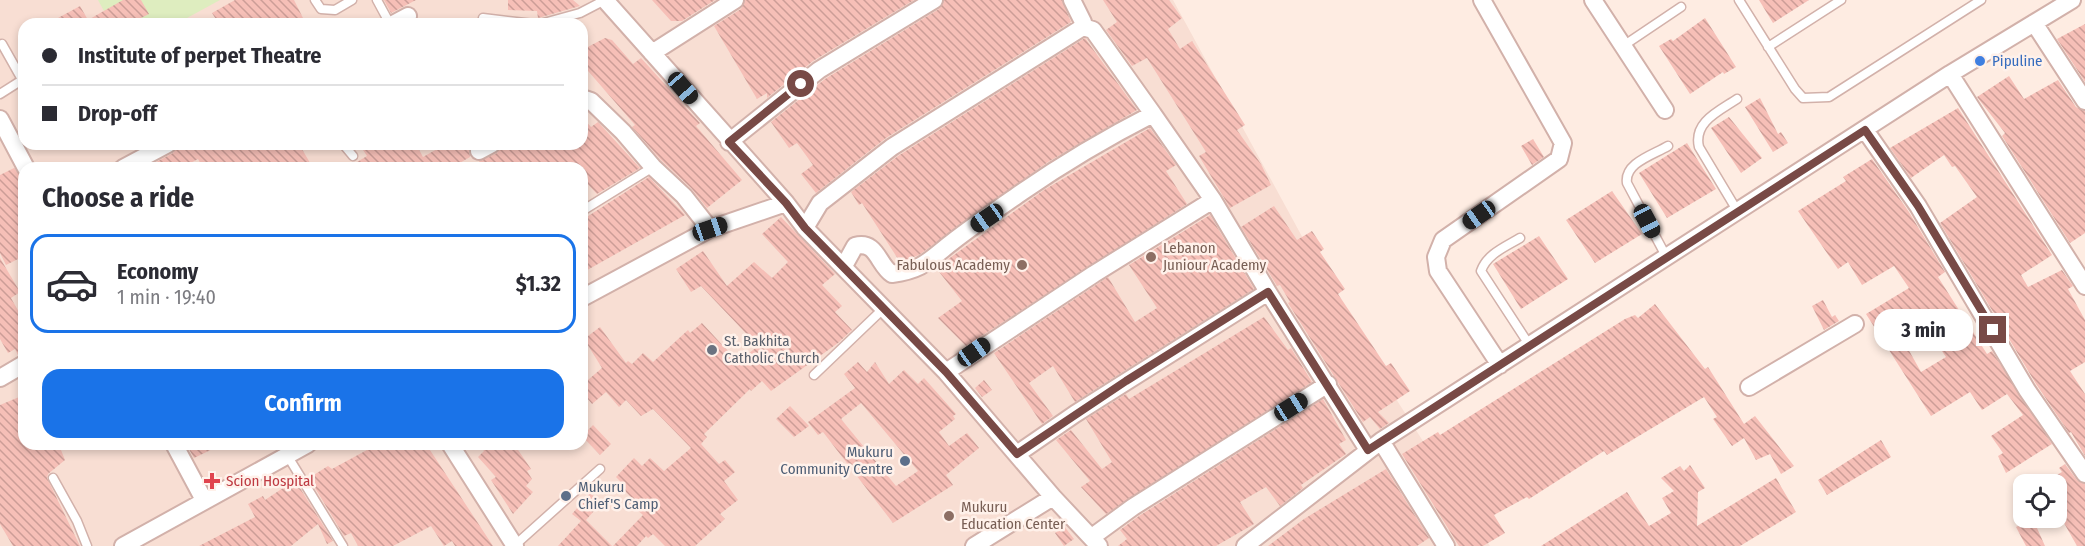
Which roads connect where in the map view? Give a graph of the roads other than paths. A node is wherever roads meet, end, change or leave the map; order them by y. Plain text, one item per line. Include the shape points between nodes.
1 (315, 0) edge
2 (352, 0) edge
3 (377, 0) edge
4 (605, 0) edge
5 (735, 0) edge
6 (934, 0) edge
7 (1072, 0) edge
8 (1482, 0) edge
9 (1593, 0) edge
10 (1740, 0) edge
11 (1842, 0) edge
12 (1981, 0) edge
13 (2072, 0) edge
14 (1680, 7) dead end
15 (394, 18) edge
16 (562, 18) edge
17 (2034, 23) junction
18 (1083, 27) junction
19 (2, 44) dead end
20 (1623, 46) junction
21 (1768, 47) junction
22 (652, 53) junction
23 (18, 73) edge
24 (1950, 74) junction
25 (18, 85) edge
26 (0, 94) edge
27 (1737, 99) dead end
28 (588, 100) edge
29 (2085, 101) edge
30 (1665, 110) dead end
31 (1153, 114) junction
32 (0, 119) edge
33 (1865, 130) junction
34 (729, 142) junction
35 (6, 145) edge
36 (1668, 146) dead end
37 (157, 150) edge
38 (348, 150) edge
39 (353, 156) dead end
40 (21, 162) edge
41 (134, 162) edge
42 (652, 167) junction
43 (1213, 200) junction
44 (786, 203) junction
45 (588, 207) edge
46 (1738, 212) junction
47 (805, 228) junction
48 (710, 229) junction
49 (1520, 238) dead end
50 (1667, 258) junction
51 (844, 266) junction
52 (2085, 286) edge
53 (1268, 292) junction
54 (588, 295) edge
55 (883, 309) junction
56 (1855, 324) dead end
57 (1530, 347) junction
58 (1500, 365) junction
59 (18, 368) edge
60 (946, 372) junction
61 (814, 375) dead end
62 (0, 378) edge
63 (1328, 384) junction
64 (1749, 387) dead end
65 (1374, 445) junction
66 (177, 450) edge
67 (296, 450) edge
68 (454, 450) edge
69 (1017, 454) junction
70 (286, 455) junction
71 (600, 469) dead end
72 (2085, 474) edge
73 (53, 477) dead end
74 (1053, 497) junction
75 (204, 500) junction
76 (1096, 542) edge
77 (1441, 544) edge
78 (87, 546) edge
79 (123, 546) edge
80 (343, 546) edge
81 (515, 546) edge
82 (974, 546) edge
83 (1245, 546) edge

1 - 2 lane via 328,11
3 - 15 lane
4 - 16 lane
4 - 22 street
5 - 22 street
6 - 34 street via 819,70
7 - 18 street
8 - 58 street via 1563,143 1559,159 1443,240 1436,257 1438,271
9 - 20 street
10 - 21 lane
11 - 21 lane
12 - 21 lane via 1829,97 1803,98
13 - 17 street
14 - 20 lane
17 - 24 street
17 - 29 street
18 - 31 street via 1093,30
18 - 47 street via 892,147 820,203
19 - 23 lane
20 - 30 street
22 - 34 street
24 - 33 street
24 - 52 street
25 - 26 lane
27 - 46 lane via 1706,120 1697,138
28 - 42 street
31 - 43 street
31 - 51 street via 1024,190 949,244 933,261 907,273 892,274 875,251 860,244
32 - 35 street
33 - 46 street
33 - 72 street via 1918,206 2027,390
34 - 44 street
35 - 40 street
36 - 50 lane via 1630,167 1626,175
37 - 41 street
38 - 39 lane
42 - 45 lane
42 - 48 street via 684,196
43 - 53 street
43 - 60 street
44 - 47 street
44 - 48 street
46 - 50 street
47 - 51 street
48 - 54 street
49 - 57 lane via 1494,253 1481,271
50 - 57 street
51 - 55 street
53 - 63 street
53 - 69 street
55 - 60 street
55 - 61 lane
56 - 64 street
57 - 58 street
58 - 65 street
59 - 62 street
60 - 69 street
63 - 65 street
63 - 76 street via 1143,500
65 - 77 street
65 - 83 street
66 - 75 street
67 - 70 street
68 - 81 street
69 - 74 street
70 - 75 street
70 - 80 lane
71 - 81 lane
73 - 78 lane
74 - 76 street
74 - 82 street
75 - 79 street

